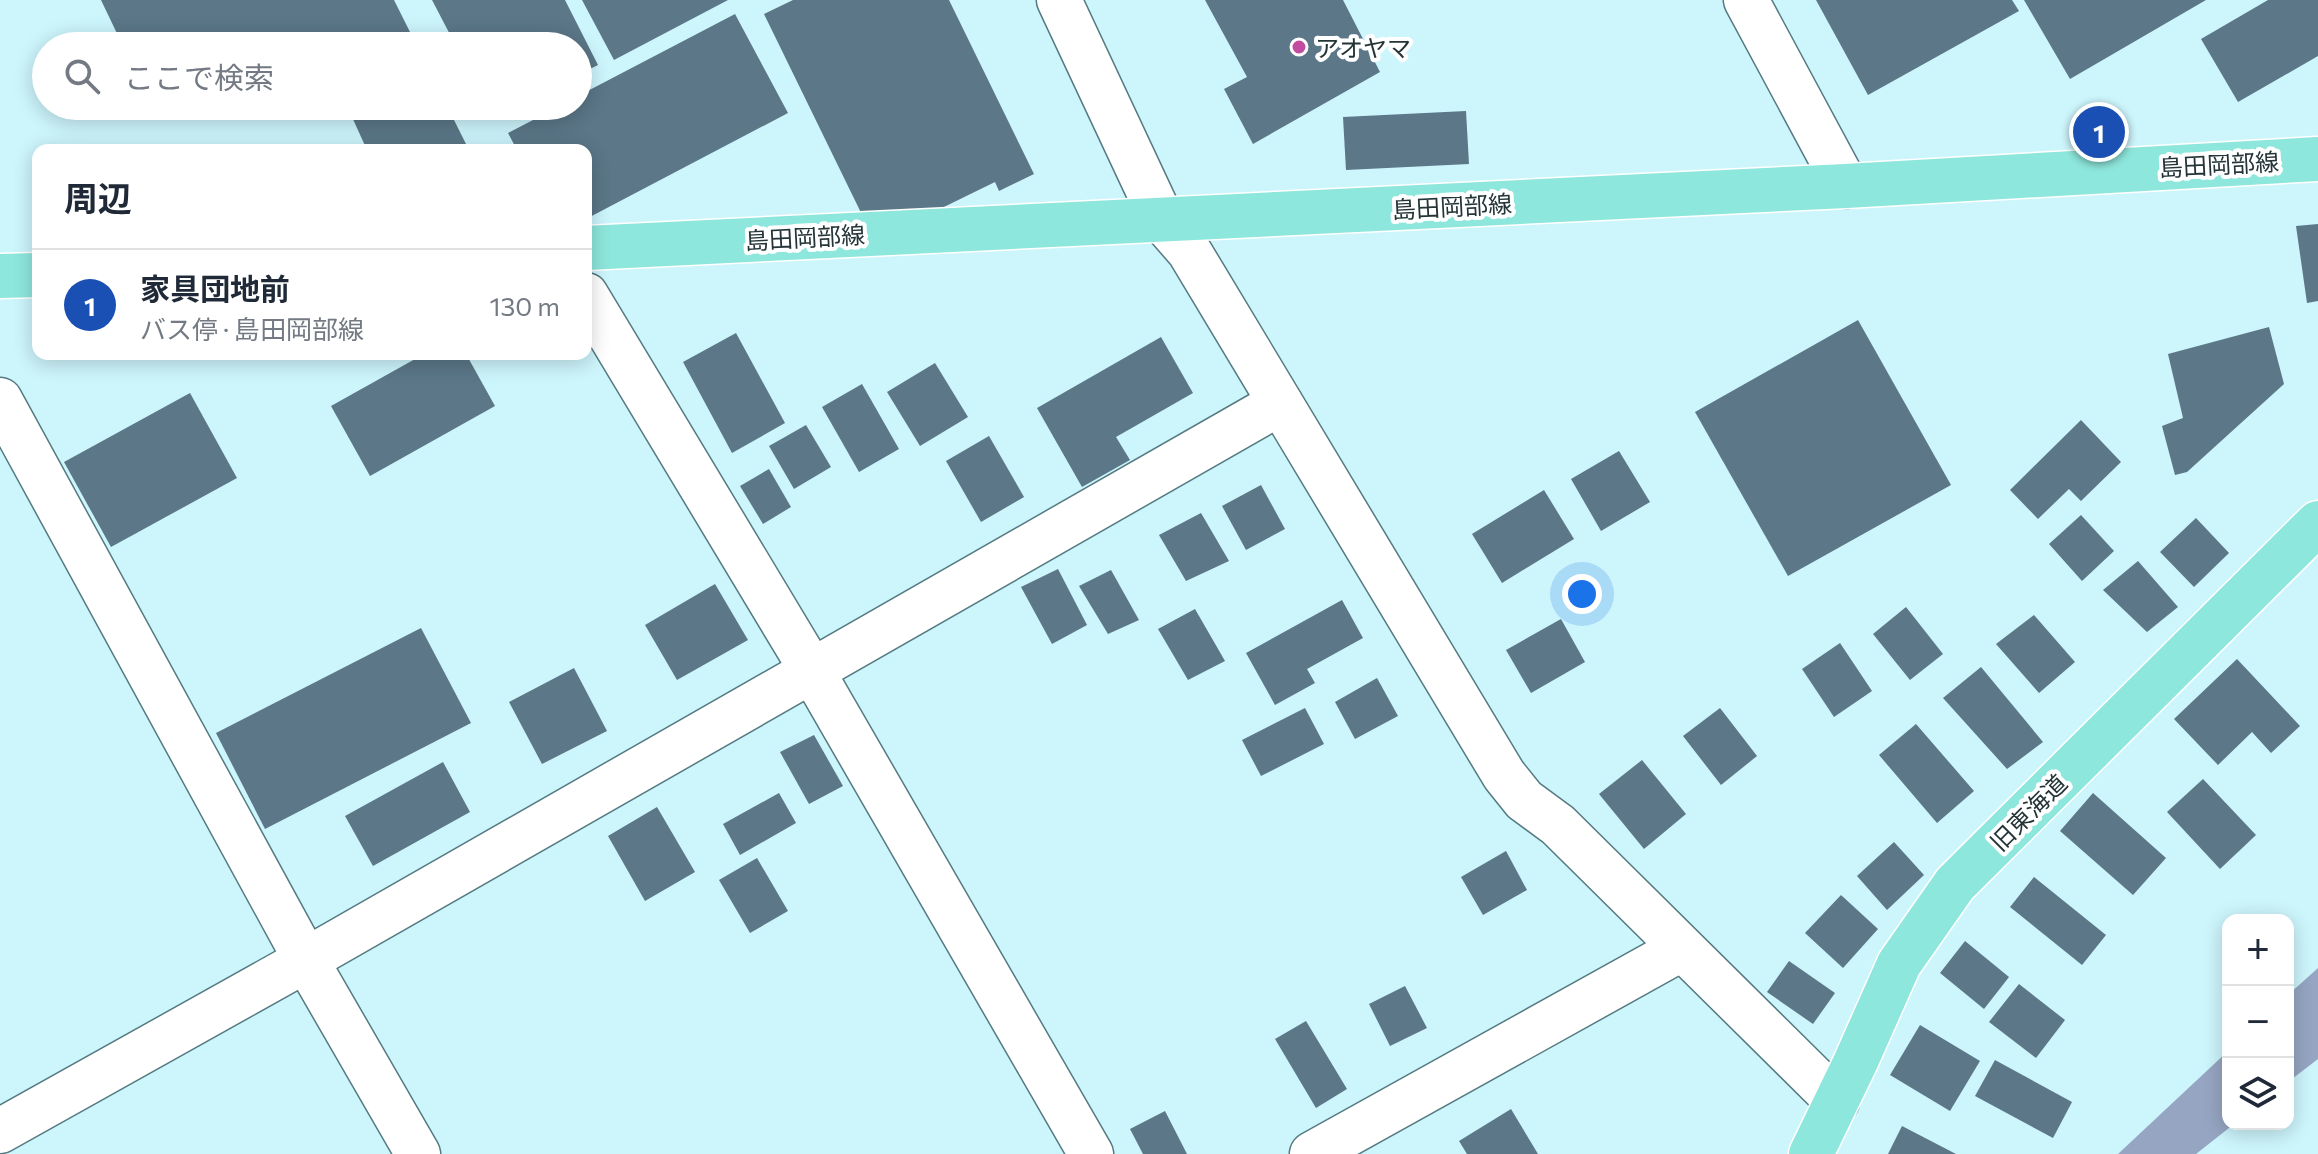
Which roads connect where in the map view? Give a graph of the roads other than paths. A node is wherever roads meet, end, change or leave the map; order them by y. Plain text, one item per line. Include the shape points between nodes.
1 (1059, 0) edge
2 (1746, 0) edge
3 (2318, 159) edge
4 (1846, 186) junction
5 (1162, 220) junction
6 (592, 248) edge
7 (32, 275) edge
8 (0, 276) edge
9 (592, 305) edge
10 (0, 400) edge
11 (1280, 403) junction
12 (2318, 523) edge
13 (811, 669) junction
14 (1681, 949) junction
15 (306, 960) junction
16 (1837, 1101) junction
17 (0, 1131) edge
18 (418, 1154) edge
19 (1091, 1154) edge
20 (1312, 1154) edge
21 (1811, 1154) edge

1 - 5 street
2 - 4 street
3 - 4 main road, 島田岡部線
4 - 5 main road, 島田岡部線
5 - 6 main road, 島田岡部線
5 - 11 street via 1189,251
7 - 8 main road
9 - 13 street
10 - 15 street
11 - 13 street
11 - 14 street via 1504,775
12 - 16 main road, 旧東海道 via 1955,884 1899,964
13 - 15 street
13 - 19 street
14 - 16 street
14 - 20 street
15 - 17 street
15 - 18 street
16 - 21 main road, 旧東海道

